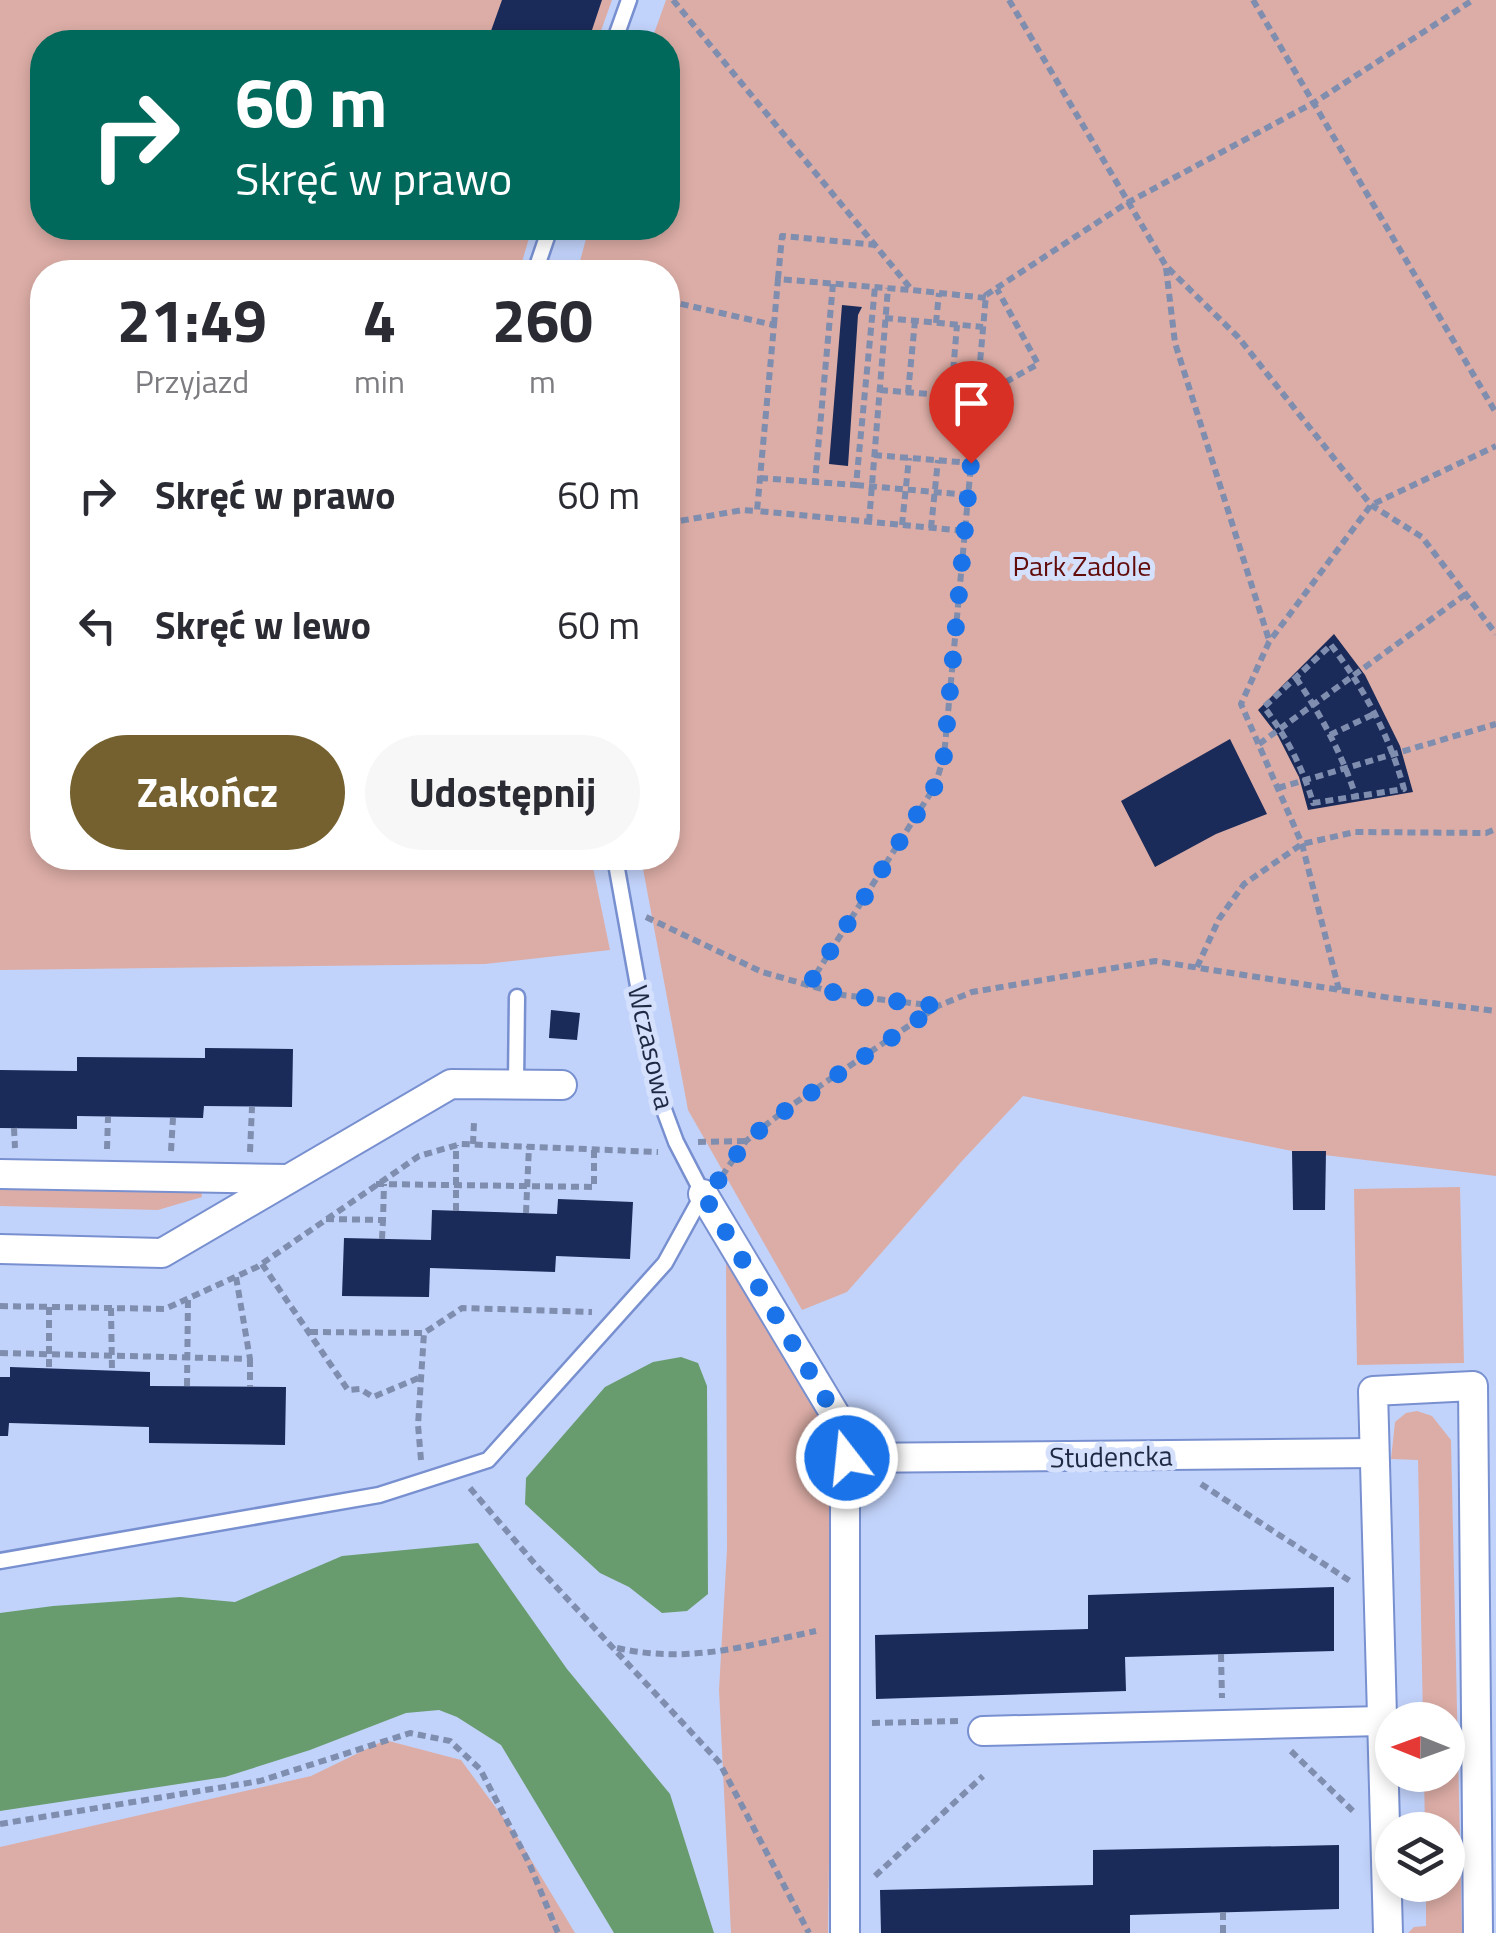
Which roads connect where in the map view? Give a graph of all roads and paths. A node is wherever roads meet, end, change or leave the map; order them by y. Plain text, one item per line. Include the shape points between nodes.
1 (629, 0) edge
2 (673, 0) edge
3 (1009, 0) edge
4 (1253, 0) edge
5 (1473, 0) edge
6 (618, 30) edge
7 (1314, 102) junction
8 (1127, 203) junction
9 (877, 245) junction
10 (1166, 266) junction
11 (778, 279) junction
12 (833, 284) junction
13 (875, 287) junction
14 (888, 288) junction
15 (996, 289) junction
16 (912, 290) junction
17 (939, 293) junction
18 (986, 298) junction
19 (680, 304) edge
20 (885, 318) junction
21 (915, 321) junction
22 (936, 323) junction
23 (774, 325) junction
24 (957, 325) junction
25 (983, 327) junction
26 (880, 390) junction
27 (908, 393) junction
28 (950, 396) junction
29 (977, 398) junction
30 (1496, 413) edge
31 (1496, 446) edge
32 (874, 455) junction
33 (909, 458) junction
34 (938, 460) junction
35 (971, 463) junction
36 (760, 478) junction
37 (815, 482) junction
38 (856, 485) junction
39 (872, 486) junction
40 (968, 495) junction
41 (1371, 505) junction
42 (757, 511) junction
43 (680, 521) edge
44 (869, 522) junction
45 (902, 525) junction
46 (932, 528) junction
47 (965, 531) junction
48 (1466, 594) junction
49 (1496, 634) edge
50 (1269, 642) junction
51 (1354, 674) junction
52 (1296, 678) junction
53 (1314, 704) junction
54 (1374, 714) junction
55 (1496, 724) edge
56 (1280, 728) junction
57 (1330, 736) junction
58 (1258, 744) junction
59 (1394, 754) junction
60 (1346, 768) junction
61 (1307, 780) junction
62 (1278, 788) junction
63 (1356, 797) junction
64 (1496, 830) edge
65 (1302, 844) junction
66 (617, 870) edge
67 (624, 906) junction
68 (1196, 967) junction
69 (809, 985) junction
70 (1339, 990) junction
71 (517, 997) dead end
72 (938, 1006) junction
73 (1496, 1011) edge
74 (516, 1084) junction
75 (562, 1085) dead end
76 (252, 1106) dead end
77 (474, 1122) dead end
78 (746, 1141) junction
79 (456, 1144) junction
80 (474, 1144) junction
81 (529, 1146) junction
82 (594, 1148) junction
83 (679, 1148) junction
84 (0, 1174) edge
85 (249, 1178) junction
86 (289, 1179) junction
87 (384, 1181) junction
88 (456, 1185) junction
89 (529, 1186) junction
90 (594, 1187) junction
91 (703, 1194) junction
92 (591, 1200) dead end
93 (456, 1211) dead end
94 (526, 1213) dead end
95 (325, 1219) junction
96 (383, 1220) junction
97 (382, 1239) dead end
98 (0, 1249) edge
99 (262, 1264) junction
100 (236, 1277) junction
101 (188, 1298) junction
102 (0, 1306) edge
103 (49, 1307) junction
104 (111, 1308) junction
105 (619, 1313) junction
106 (310, 1332) junction
107 (424, 1333) junction
108 (0, 1353) edge
109 (49, 1354) junction
110 (110, 1356) junction
111 (187, 1357) junction
112 (250, 1359) junction
113 (49, 1368) dead end
114 (112, 1370) dead end
115 (421, 1377) junction
116 (187, 1386) dead end
117 (250, 1387) dead end
118 (846, 1445) junction
119 (1374, 1453) junction
120 (1158, 1456) junction
121 (456, 1472) junction
122 (424, 1481) junction
123 (0, 1561) edge
124 (1359, 1588) dead end
125 (846, 1624) junction
126 (616, 1647) junction
127 (1222, 1654) dead end
128 (1381, 1702) edge
129 (1223, 1715) dead end
130 (1375, 1721) edge
131 (1274, 1724) junction
132 (983, 1731) dead end
133 (984, 1776) dead end
134 (1383, 1792) edge
135 (1366, 1823) dead end
136 (0, 1824) edge
137 (845, 1904) junction
138 (1222, 1912) dead end
139 (558, 1933) edge
140 (808, 1933) edge
141 (844, 1933) edge
142 (1223, 1933) edge
143 (1388, 1933) edge
144 (1478, 1933) edge

1 - 6 lane
2 - 9 path
3 - 8 path
4 - 7 path
5 - 7 path
7 - 8 path
7 - 30 path
8 - 10 path
8 - 15 path
9 - 11 path via 782,236
9 - 16 path
10 - 41 path via 1238,337
10 - 50 path via 1174,343
11 - 12 path
11 - 23 path
12 - 13 path
12 - 37 path
13 - 14 path
13 - 38 path
14 - 16 path
14 - 20 path
15 - 18 path
15 - 29 path via 1038,364
16 - 17 path
17 - 18 path
17 - 22 path
18 - 25 path
19 - 23 path
20 - 21 path
20 - 26 path
21 - 22 path
21 - 27 path
22 - 24 path
23 - 36 path
24 - 25 path
24 - 28 path
25 - 29 path
26 - 27 path
26 - 32 path
27 - 28 path
28 - 29 path
29 - 35 path
31 - 41 path
32 - 33 path
32 - 39 path
33 - 34 path
33 - 45 path
34 - 35 path
34 - 46 path
35 - 40 path
36 - 37 path
36 - 42 path
37 - 38 path
38 - 39 path
39 - 40 path
39 - 44 path
40 - 47 path
41 - 48 path via 1422,537
41 - 50 path
42 - 43 path
42 - 44 path
44 - 45 path
45 - 46 path
46 - 47 path
47 - 69 path via 944,756 935,786
48 - 49 path
48 - 51 path
50 - 58 path via 1241,704
51 - 52 path via 1331,645
51 - 53 path
51 - 54 path
52 - 53 path
52 - 56 path via 1264,708
53 - 56 path
53 - 57 path
54 - 57 path
54 - 59 path
55 - 59 path
56 - 58 path
56 - 61 path
57 - 60 path
58 - 62 path
59 - 60 path
59 - 63 path via 1404,789
60 - 61 path
60 - 63 path
61 - 62 path
61 - 63 path via 1314,803
62 - 65 path
64 - 65 path via 1355,832
65 - 68 path via 1244,884
65 - 70 path
66 - 67 lane, Wczasowa
67 - 69 path via 762,972
67 - 83 lane, Wczasowa via 657,1091
68 - 70 path
68 - 72 path via 1155,960 972,992
69 - 72 path
70 - 73 path
71 - 74 lane
72 - 78 path
74 - 75 street
74 - 86 street via 450,1084
76 - 85 path
77 - 80 path
78 - 83 path
78 - 91 path
79 - 80 path
79 - 87 path via 419,1156
79 - 88 path
80 - 81 path
81 - 82 path
81 - 89 path
82 - 83 path
82 - 90 path
83 - 91 lane, Wczasowa
84 - 85 street
85 - 86 street
86 - 98 street via 162,1253
87 - 88 path
87 - 95 path
87 - 96 path
88 - 89 path
88 - 93 path
89 - 90 path
89 - 94 path
90 - 92 path
91 - 105 lane via 666,1263
91 - 118 street, Wczasowa
95 - 96 path
95 - 99 path
96 - 97 path
99 - 100 path
99 - 106 path
100 - 101 path
100 - 112 path
101 - 104 path via 165,1309
101 - 111 path
102 - 103 path
103 - 104 path
103 - 109 path
104 - 110 path
105 - 107 path via 462,1308
105 - 121 lane via 488,1460
106 - 107 path
106 - 115 path via 348,1390 360,1388 374,1397
107 - 115 path
108 - 109 path
109 - 110 path
109 - 113 path
110 - 111 path
110 - 114 path
111 - 112 path
111 - 116 path
112 - 117 path
115 - 122 path
118 - 120 street, Studencka
118 - 125 street
119 - 120 street, Studencka
119 - 128 street
119 - 144 street via 1373,1391 1479,1385
120 - 124 path
121 - 122 lane
121 - 126 path
122 - 123 lane via 379,1495
125 - 126 path via 709,1654 654,1656
125 - 137 street
126 - 140 path via 719,1762
127 - 129 path
130 - 131 street
131 - 132 street
131 - 135 path via 1274,1734
133 - 137 path
134 - 143 street
136 - 139 path via 260,1781 410,1734 450,1741 480,1770
137 - 141 street
138 - 142 path

